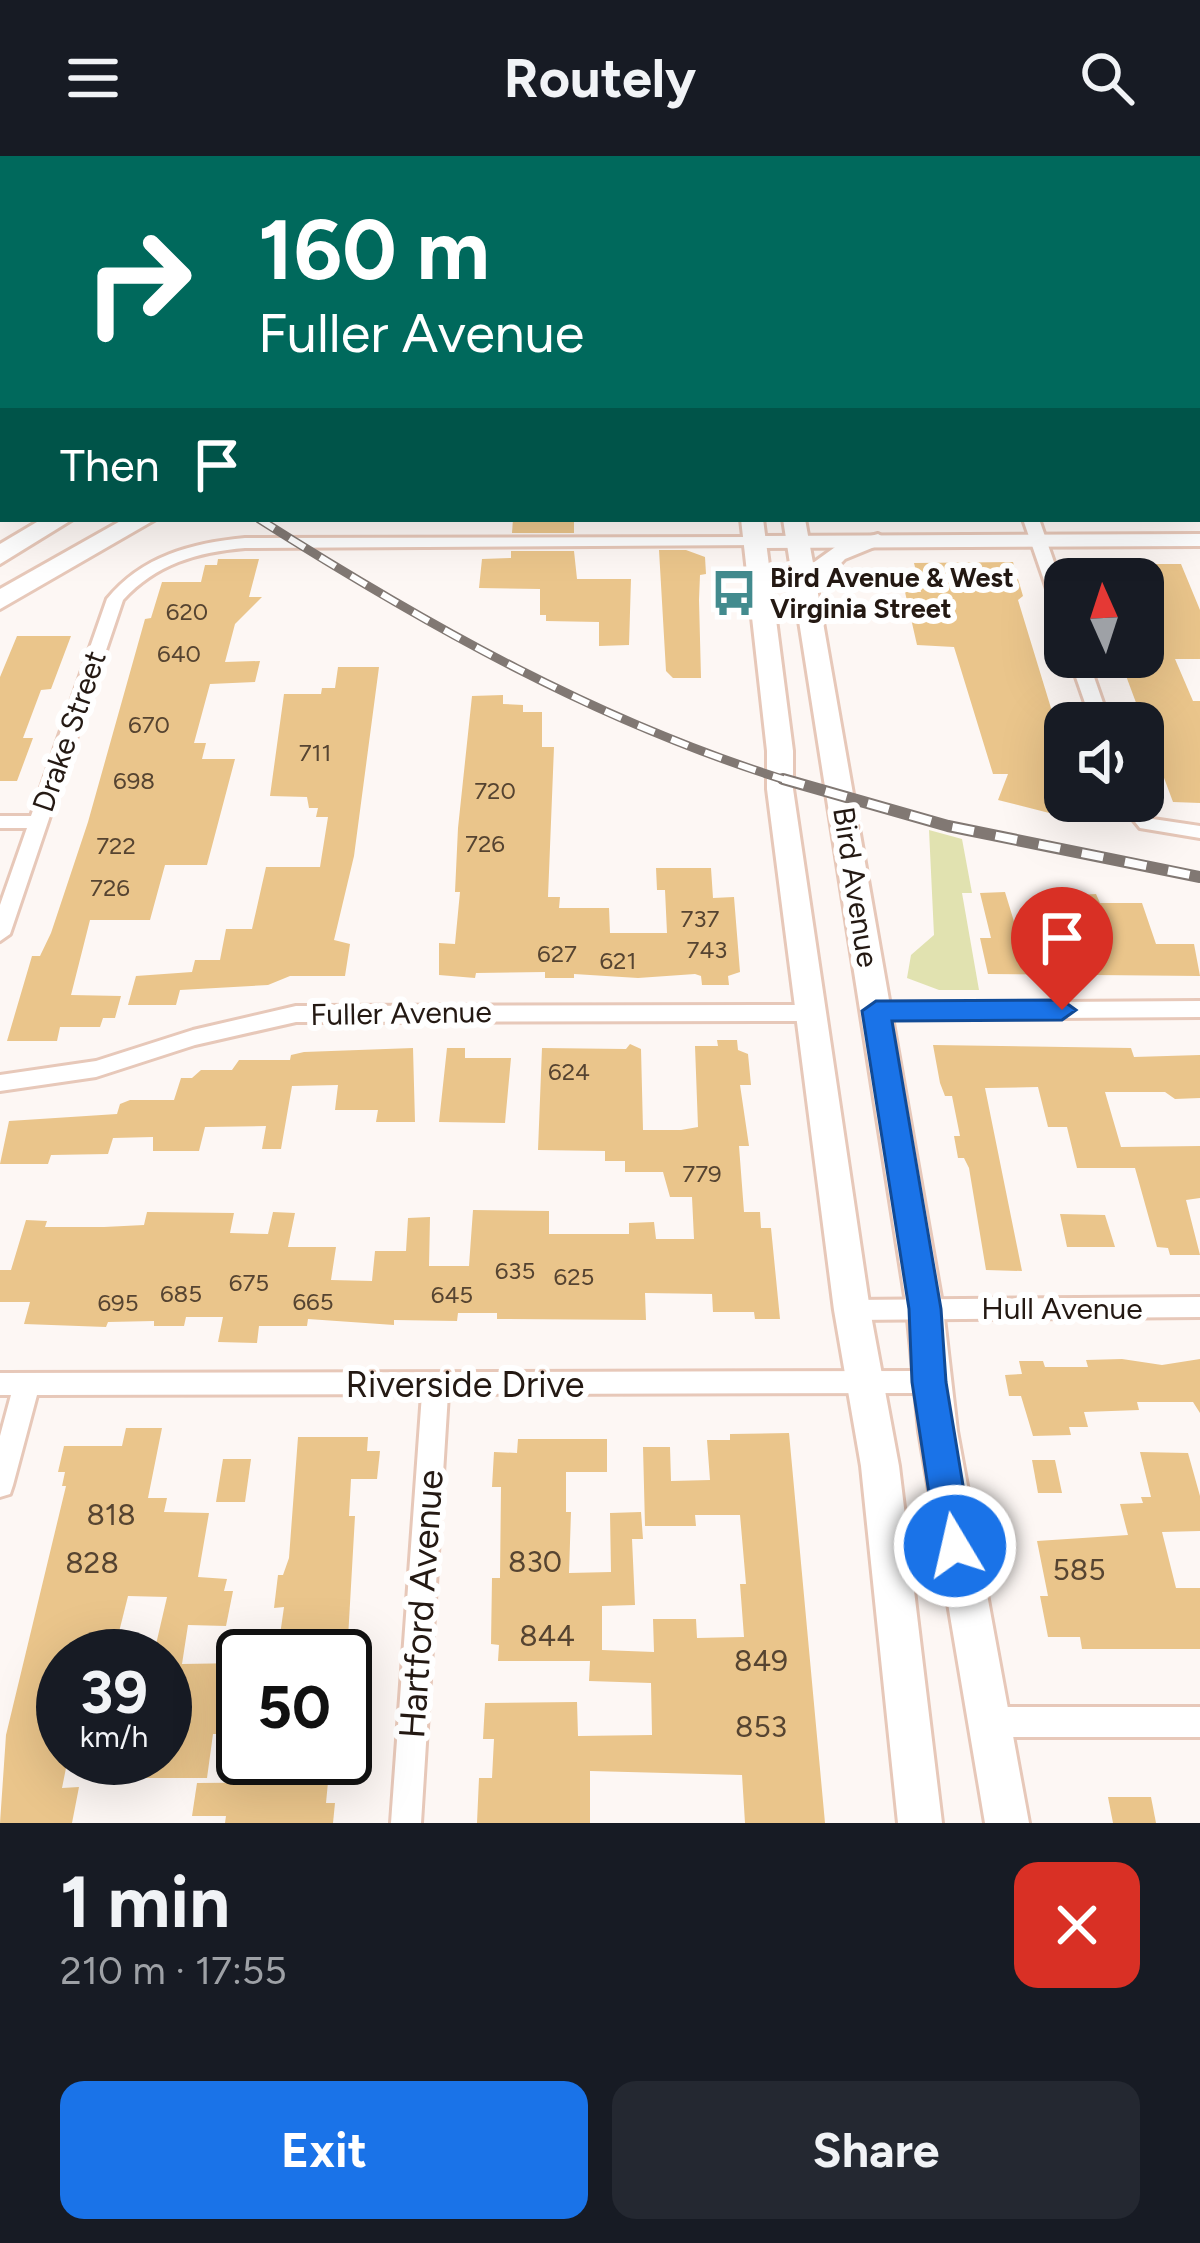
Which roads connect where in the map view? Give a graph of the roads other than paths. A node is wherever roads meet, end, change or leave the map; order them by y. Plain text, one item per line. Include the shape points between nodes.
1 (55, 522) edge
2 (138, 522) edge
3 (487, 522) edge
4 (1032, 522) edge
5 (755, 530) edge
6 (797, 530) edge
7 (1200, 540) edge
8 (878, 541) junction
9 (1039, 541) junction
10 (484, 542) junction
11 (0, 556) edge
12 (1045, 558) edge
13 (807, 586) junction
14 (0, 601) edge
15 (0, 822) edge
16 (38, 822) junction
17 (1145, 822) edge
18 (1200, 832) edge
19 (0, 934) edge
20 (1200, 1010) edge
21 (876, 1011) junction
22 (811, 1012) junction
23 (0, 1083) edge
24 (1200, 1307) edge
25 (925, 1309) junction
26 (852, 1310) junction
27 (929, 1382) junction
28 (865, 1383) junction
29 (13, 1384) edge
30 (436, 1384) junction
31 (0, 1485) edge
32 (991, 1722) junction
33 (1200, 1722) edge
34 (406, 1823) edge
35 (920, 1823) edge
36 (1007, 1823) edge

1 - 11 highway
2 - 14 highway
3 - 10 street
4 - 9 street
5 - 6 street
5 - 10 street
5 - 22 main road, Bird Avenue
6 - 8 street
6 - 13 main road, Bird Avenue
7 - 9 street
8 - 9 street
8 - 13 main road via 832,557
9 - 12 street
10 - 16 street, Drake Street via 245,542 174,556 129,581 115,599
13 - 21 main road, Bird Avenue
15 - 16 street
16 - 19 street, Drake Street
17 - 18 street
20 - 21 street
21 - 25 main road, Bird Avenue
22 - 23 street, Fuller Avenue via 296,1014 96,1069
22 - 26 main road, Bird Avenue
24 - 25 street, Hull Avenue
25 - 26 street, Hull Avenue
25 - 27 main road, Bird Avenue
26 - 28 main road, Bird Avenue
27 - 28 street, Riverside Drive
27 - 32 main road, Bird Avenue
28 - 30 street, Riverside Drive
28 - 35 main road, Bird Avenue
29 - 30 street, Riverside Drive
29 - 31 street
30 - 34 street, Hartford Avenue
32 - 33 street
32 - 36 main road, Bird Avenue

